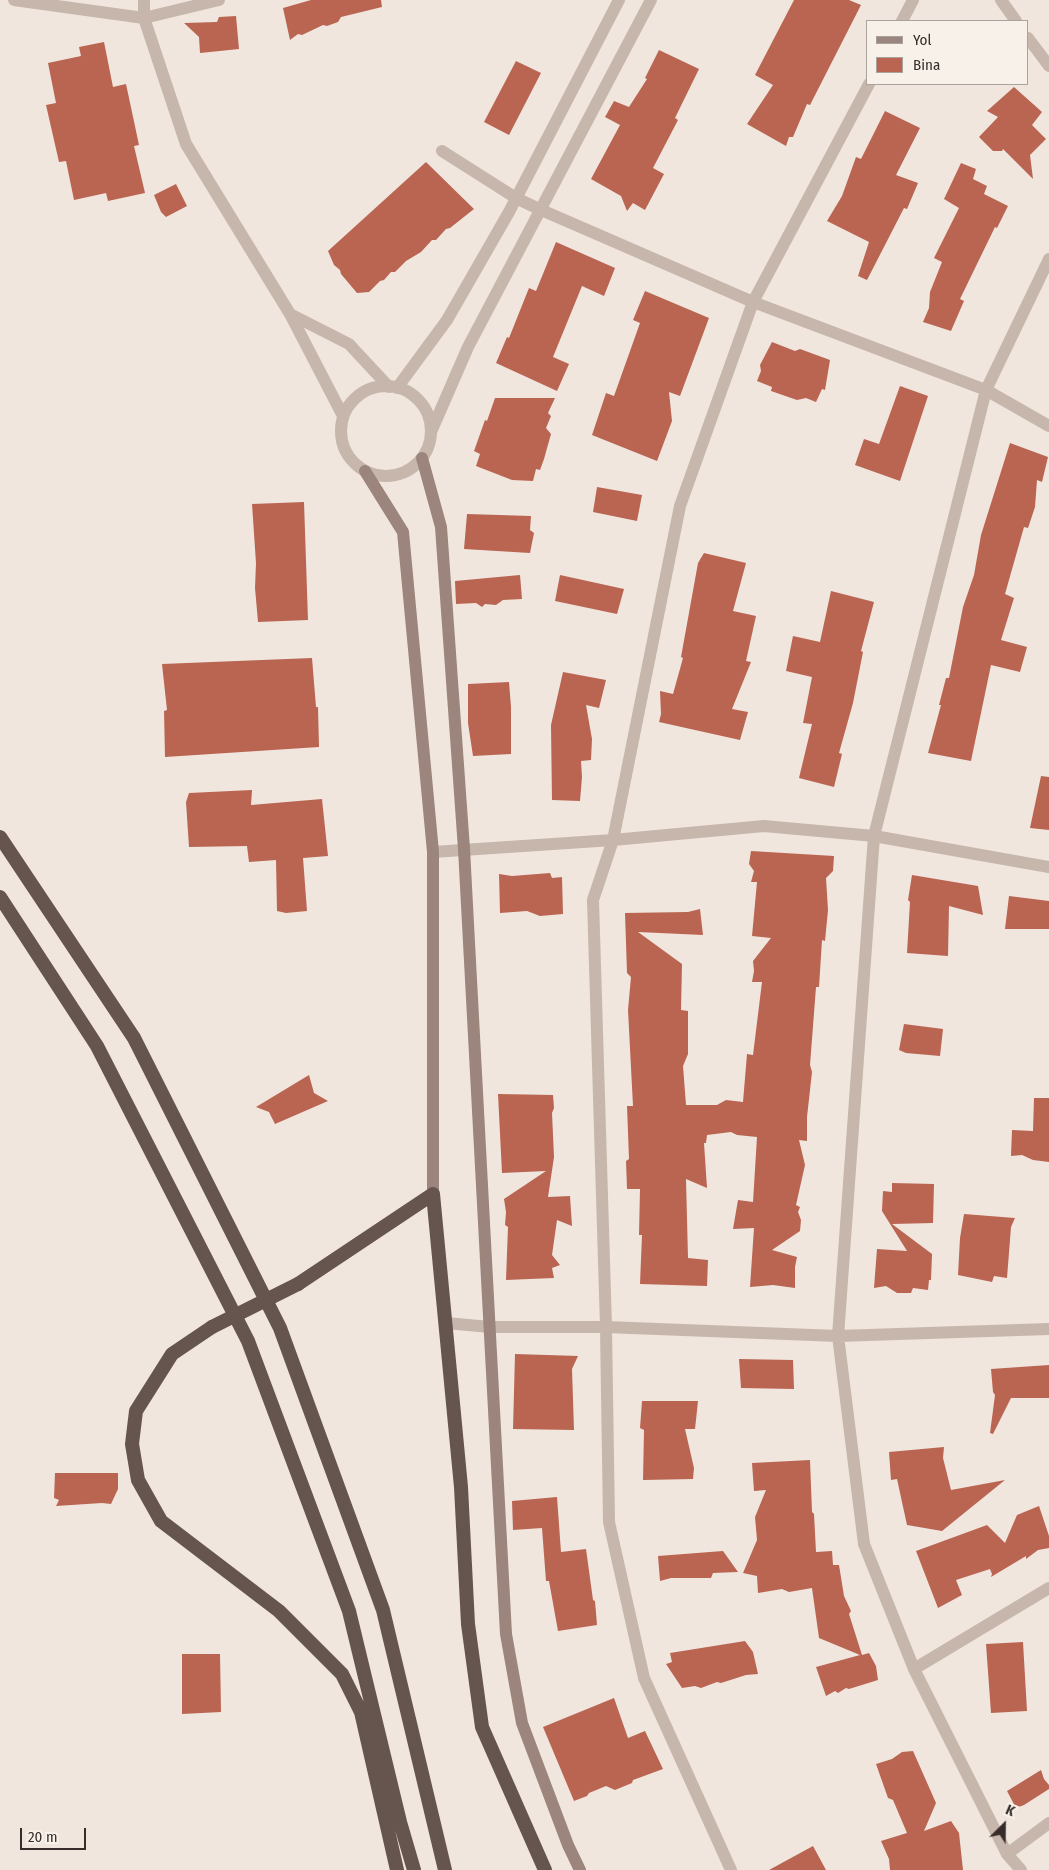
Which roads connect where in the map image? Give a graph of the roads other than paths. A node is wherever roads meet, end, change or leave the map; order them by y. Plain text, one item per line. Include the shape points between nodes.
1 (14, 0) edge
2 (144, 0) edge
3 (219, 0) edge
4 (619, 0) edge
5 (651, 0) edge
6 (913, 0) edge
7 (1002, 0) edge
8 (144, 18) junction
9 (903, 20) edge
10 (1015, 20) edge
11 (1029, 39) edge
12 (1049, 66) edge
13 (868, 85) edge
14 (442, 151) dead end
15 (516, 198) junction
16 (539, 209) junction
17 (1049, 259) edge
18 (753, 302) junction
19 (290, 314) junction
20 (393, 387) junction
21 (986, 390) junction
22 (343, 416) junction
23 (1049, 426) edge
24 (431, 432) junction
25 (422, 458) junction
26 (365, 471) junction
27 (874, 836) junction
28 (0, 837) edge
29 (613, 840) junction
30 (464, 849) junction
31 (433, 852) junction
32 (1049, 867) edge
33 (0, 897) edge
34 (434, 1194) junction
35 (446, 1323) junction
36 (490, 1327) junction
37 (606, 1327) junction
38 (1049, 1329) edge
39 (838, 1336) junction
40 (1049, 1588) edge
41 (914, 1668) junction
42 (1049, 1823) edge
43 (1007, 1854) junction
44 (397, 1870) edge
45 (414, 1870) edge
46 (445, 1870) edge
47 (545, 1870) edge
48 (580, 1870) edge
49 (731, 1870) edge
50 (1022, 1870) edge

1 - 8 street
2 - 8 street
3 - 8 street
4 - 15 street
5 - 16 street
6 - 9 street
7 - 10 street
8 - 19 street via 186,144
11 - 12 street
13 - 18 street
14 - 15 street
15 - 16 street
15 - 20 street via 447,320
16 - 18 street
16 - 24 street via 468,346
17 - 21 street
18 - 21 street
18 - 29 street via 680,506
19 - 20 street via 349,344
19 - 22 street
20 - 22 street via 374,388 361,394
20 - 24 street via 414,396 423,406
21 - 23 street
21 - 27 street
22 - 26 street via 342,442 354,464
24 - 25 street
25 - 26 street via 402,474 377,476
25 - 30 main road via 441,527
26 - 31 main road via 403,532
27 - 29 street via 764,826
27 - 32 street
27 - 39 street
28 - 46 highway via 134,1038 280,1328 383,1610
29 - 30 street
29 - 37 street via 594,900
30 - 31 street
30 - 36 main road
31 - 34 main road
33 - 45 highway via 97,1046 248,1342 349,1611
34 - 35 highway
34 - 44 highway, bridge via 298,1284 212,1327 172,1354 136,1412 132,1444 138,1480 162,1521 279,1611 342,1674 361,1712
35 - 36 street
35 - 47 highway via 461,1487 468,1624 482,1727
36 - 37 street
36 - 48 main road via 506,1634 522,1723
37 - 39 street
37 - 49 street via 609,1522 644,1678
38 - 39 street
39 - 41 street via 864,1544
40 - 41 street
41 - 43 street
42 - 43 street
43 - 50 street

